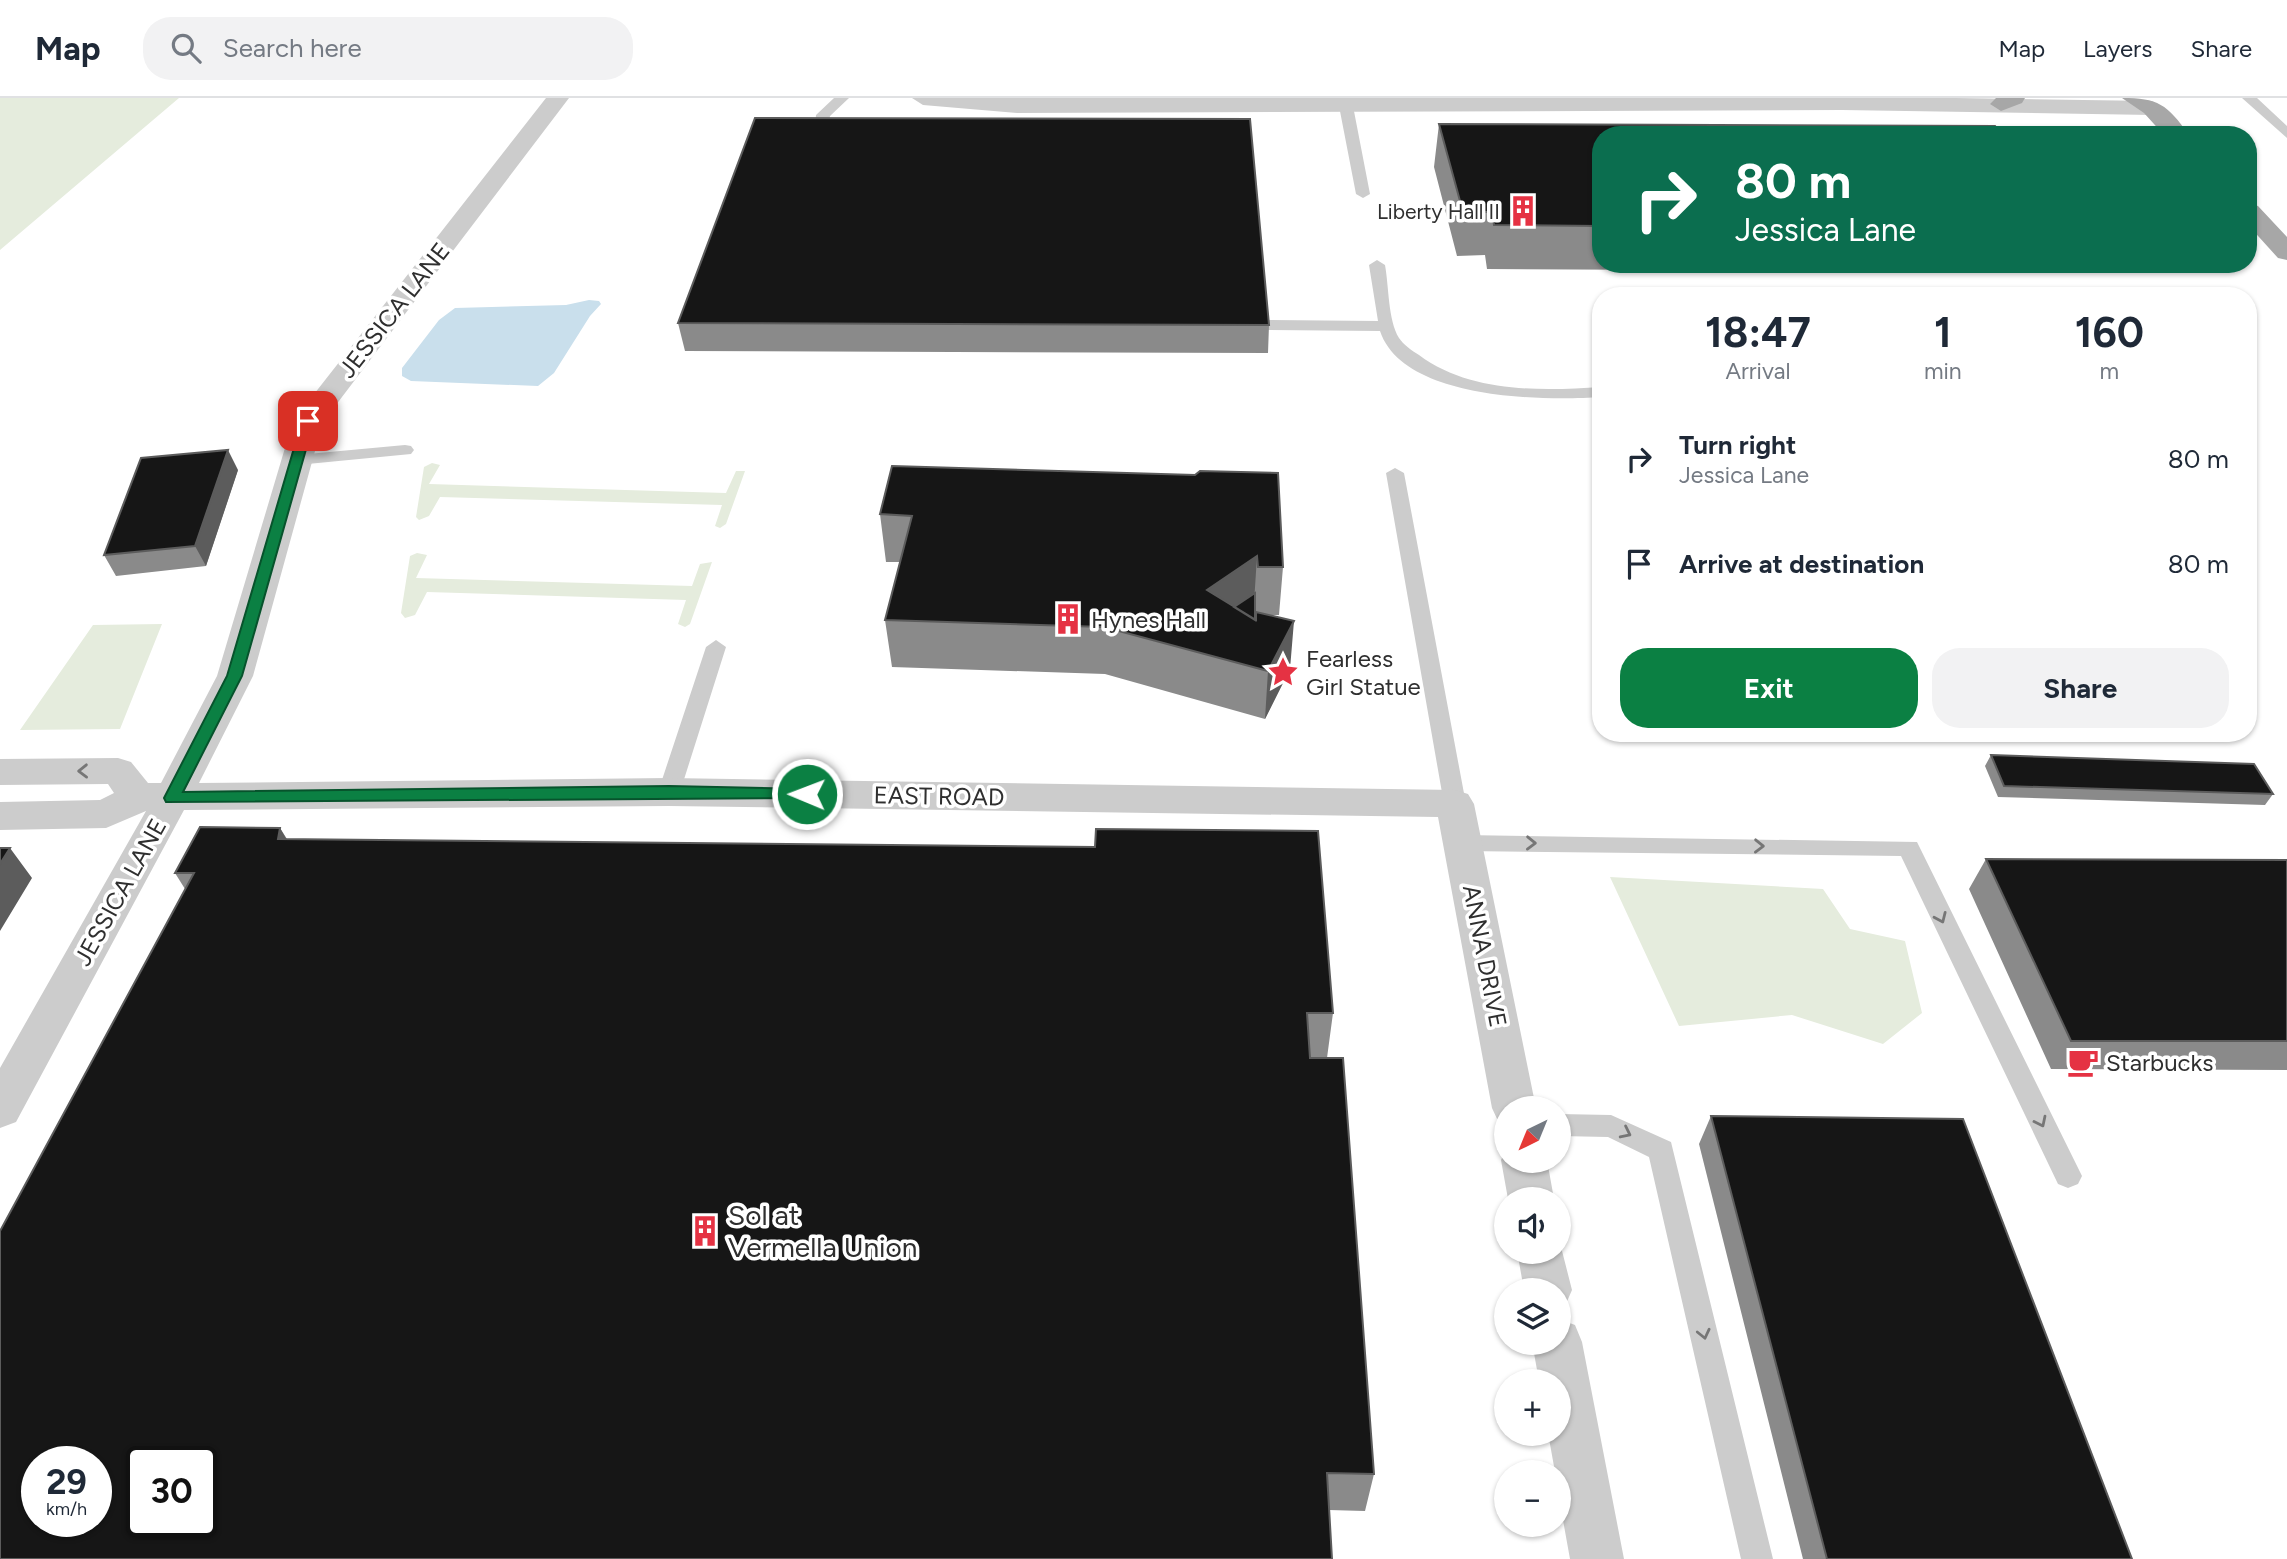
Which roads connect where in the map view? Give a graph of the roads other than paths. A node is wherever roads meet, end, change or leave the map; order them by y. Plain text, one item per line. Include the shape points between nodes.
1 (558, 98) edge
2 (842, 98) edge
3 (923, 98) edge
4 (2249, 98) edge
5 (2007, 101) edge
6 (2147, 101) edge
7 (1345, 102) edge
8 (2169, 126) edge
9 (2287, 134) edge
10 (818, 144) edge
11 (1363, 194) dead end
12 (2257, 220) edge
13 (2287, 252) edge
14 (1377, 265) dead end
15 (1265, 325) edge
16 (1389, 326) junction
17 (1592, 392) edge
18 (405, 450) dead end
19 (297, 460) junction
20 (1395, 473) dead end
21 (716, 647) dead end
22 (0, 772) edge
23 (669, 792) junction
24 (155, 798) junction
25 (0, 816) edge
26 (1459, 823) junction
27 (1512, 1096) edge
28 (0, 1109) edge
29 (1572, 1125) edge
30 (2068, 1176) dead end
31 (1559, 1355) edge
32 (1597, 1559) edge
33 (1757, 1559) edge

1 - 19 street, JESSICA LANE via 308,421
2 - 10 lane via 824,115
3 - 7 street via 1017,106
4 - 9 lane
5 - 6 street
5 - 7 street
6 - 8 main road
7 - 11 lane
12 - 13 main road
14 - 16 lane
15 - 16 lane
16 - 17 lane via 1392,340 1416,363 1454,380 1509,391
18 - 19 lane
19 - 24 street, JESSICA LANE via 234,676
20 - 26 lane
21 - 23 lane
24 -> 22 street via 118,771
23 - 24 street, EAST ROAD
23 - 26 street, EAST ROAD
24 - 25 street via 106,814
24 - 28 street, JESSICA LANE
26 - 27 street, ANNA DRIVE
26 -> 30 lane via 1909,848
29 -> 33 lane via 1611,1126 1661,1150
31 - 32 street

